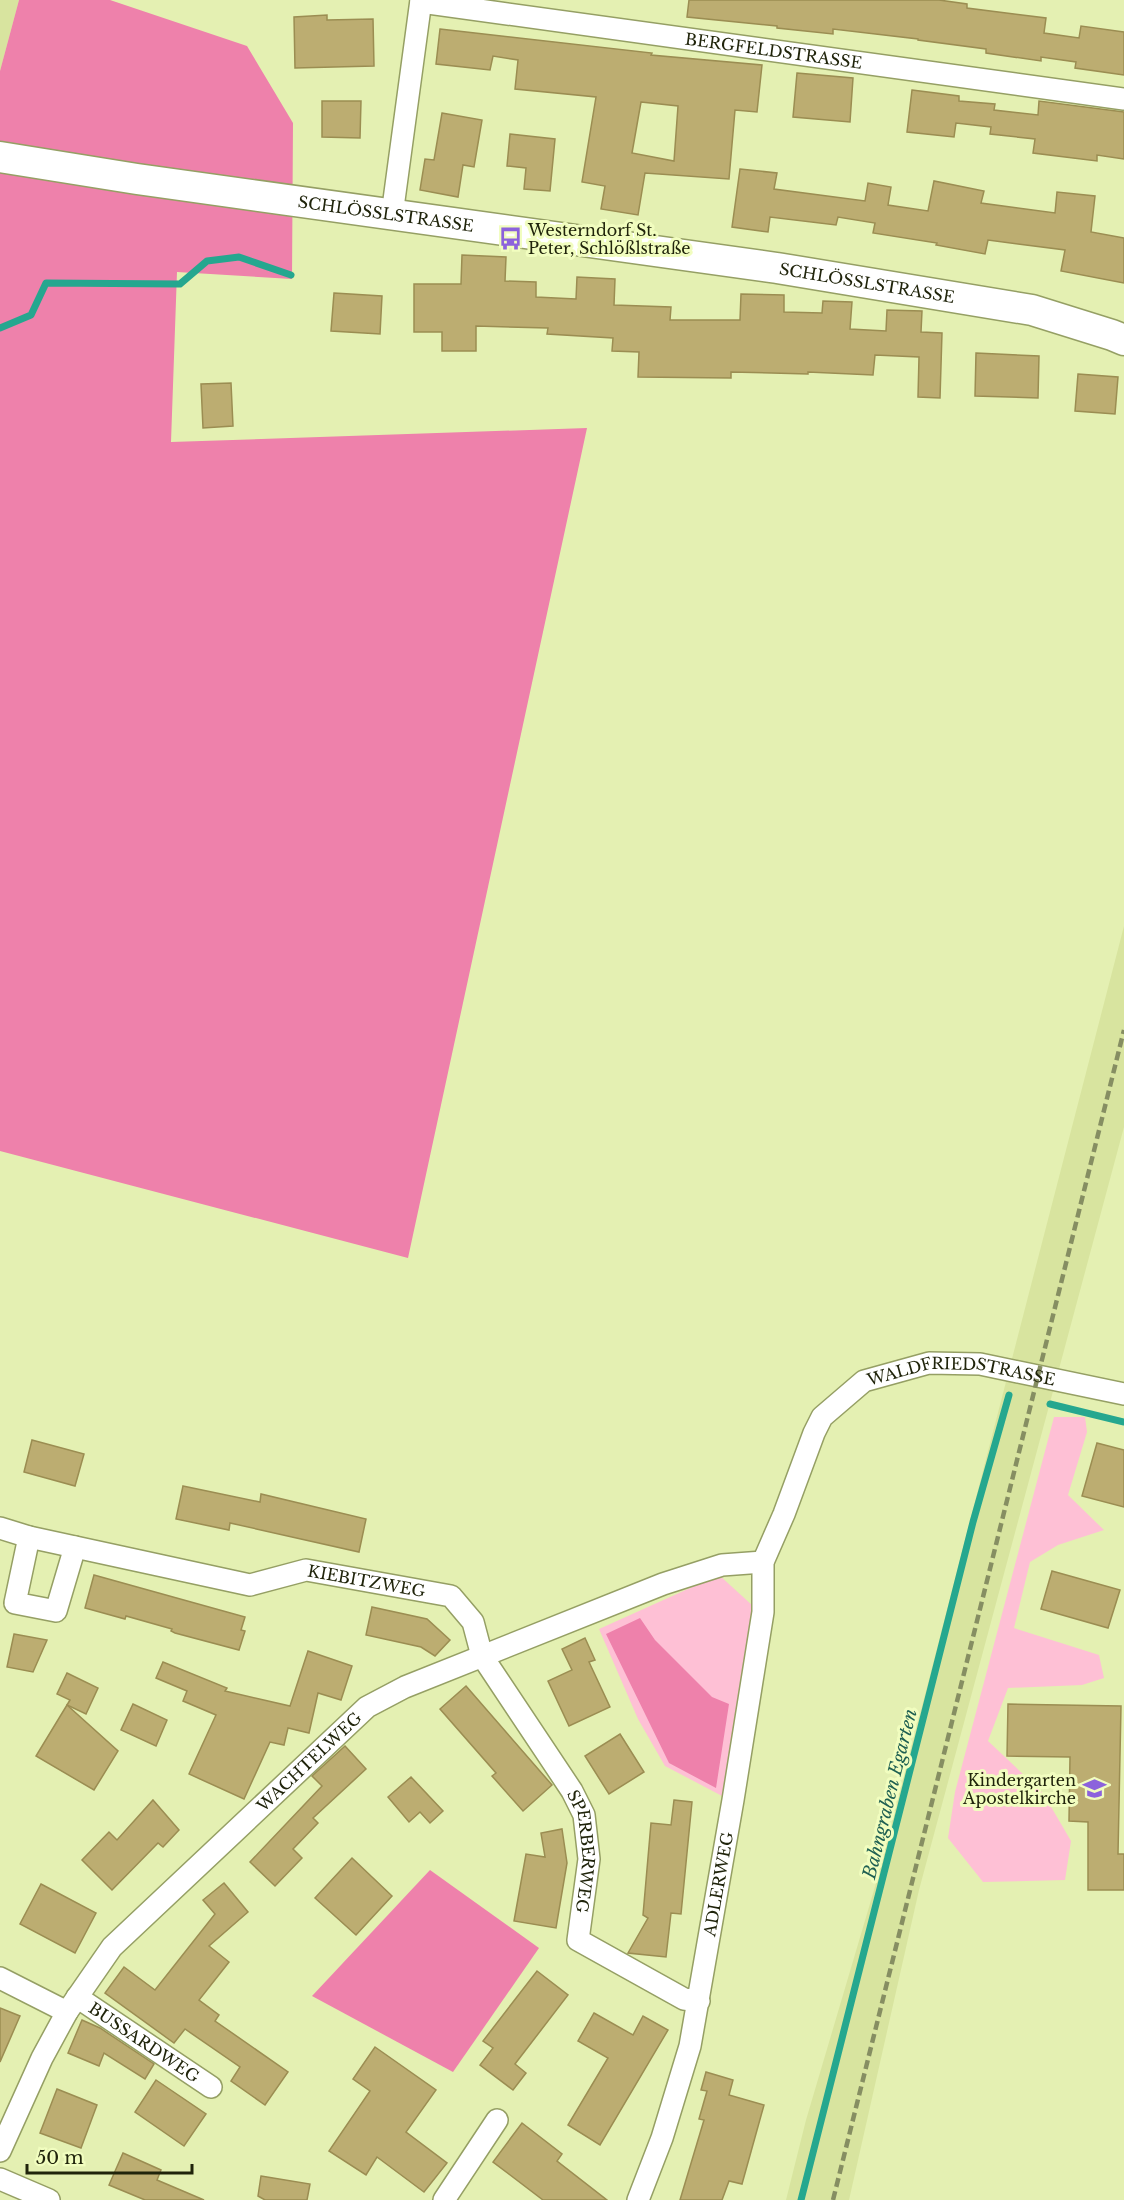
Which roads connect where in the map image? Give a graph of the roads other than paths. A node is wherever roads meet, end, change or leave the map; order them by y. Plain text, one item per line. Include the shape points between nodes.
1 (421, 1) edge
2 (1124, 99) edge
3 (0, 157) edge
4 (392, 215) junction
5 (1124, 340) edge
6 (1124, 1394) edge
7 (0, 1528) edge
8 (29, 1537) junction
9 (75, 1546) junction
10 (763, 1562) junction
11 (482, 1656) junction
12 (0, 1978) edge
13 (699, 2001) junction
14 (72, 2004) junction
15 (212, 2087) dead end
16 (497, 2120) dead end
17 (0, 2151) edge
18 (0, 2179) edge
19 (49, 2200) edge
20 (444, 2200) edge
21 (638, 2200) edge

1 - 2 street, BERGFELDSTRASSE
1 - 4 street
3 - 4 street, SCHLÖSSLSTRASSE
4 - 5 street, SCHLÖSSLSTRASSE via 777,268 1032,310
6 - 10 street, WALDFRIEDSTRASSE via 980,1364 929,1364 864,1381 822,1417
7 - 8 street, KIEBITZWEG
8 - 9 street, KIEBITZWEG
8 - 9 street via 15,1603 56,1611
9 - 11 street, KIEBITZWEG via 250,1585 306,1570 451,1596 473,1622
10 - 11 street, WACHTELWEG via 722,1565 663,1584
10 - 13 street, ADLERWEG via 761,1623
11 - 13 street, SPERBERWEG via 584,1815 589,1858 578,1940 684,1999
11 - 14 street, WACHTELWEG via 367,1707 112,1947
12 - 14 street, BUSSARDWEG
13 - 21 street, ADLERWEG via 685,2067
14 - 15 street, BUSSARDWEG
14 - 17 street, WACHTELWEG via 42,2058
16 - 20 street
18 - 19 street

